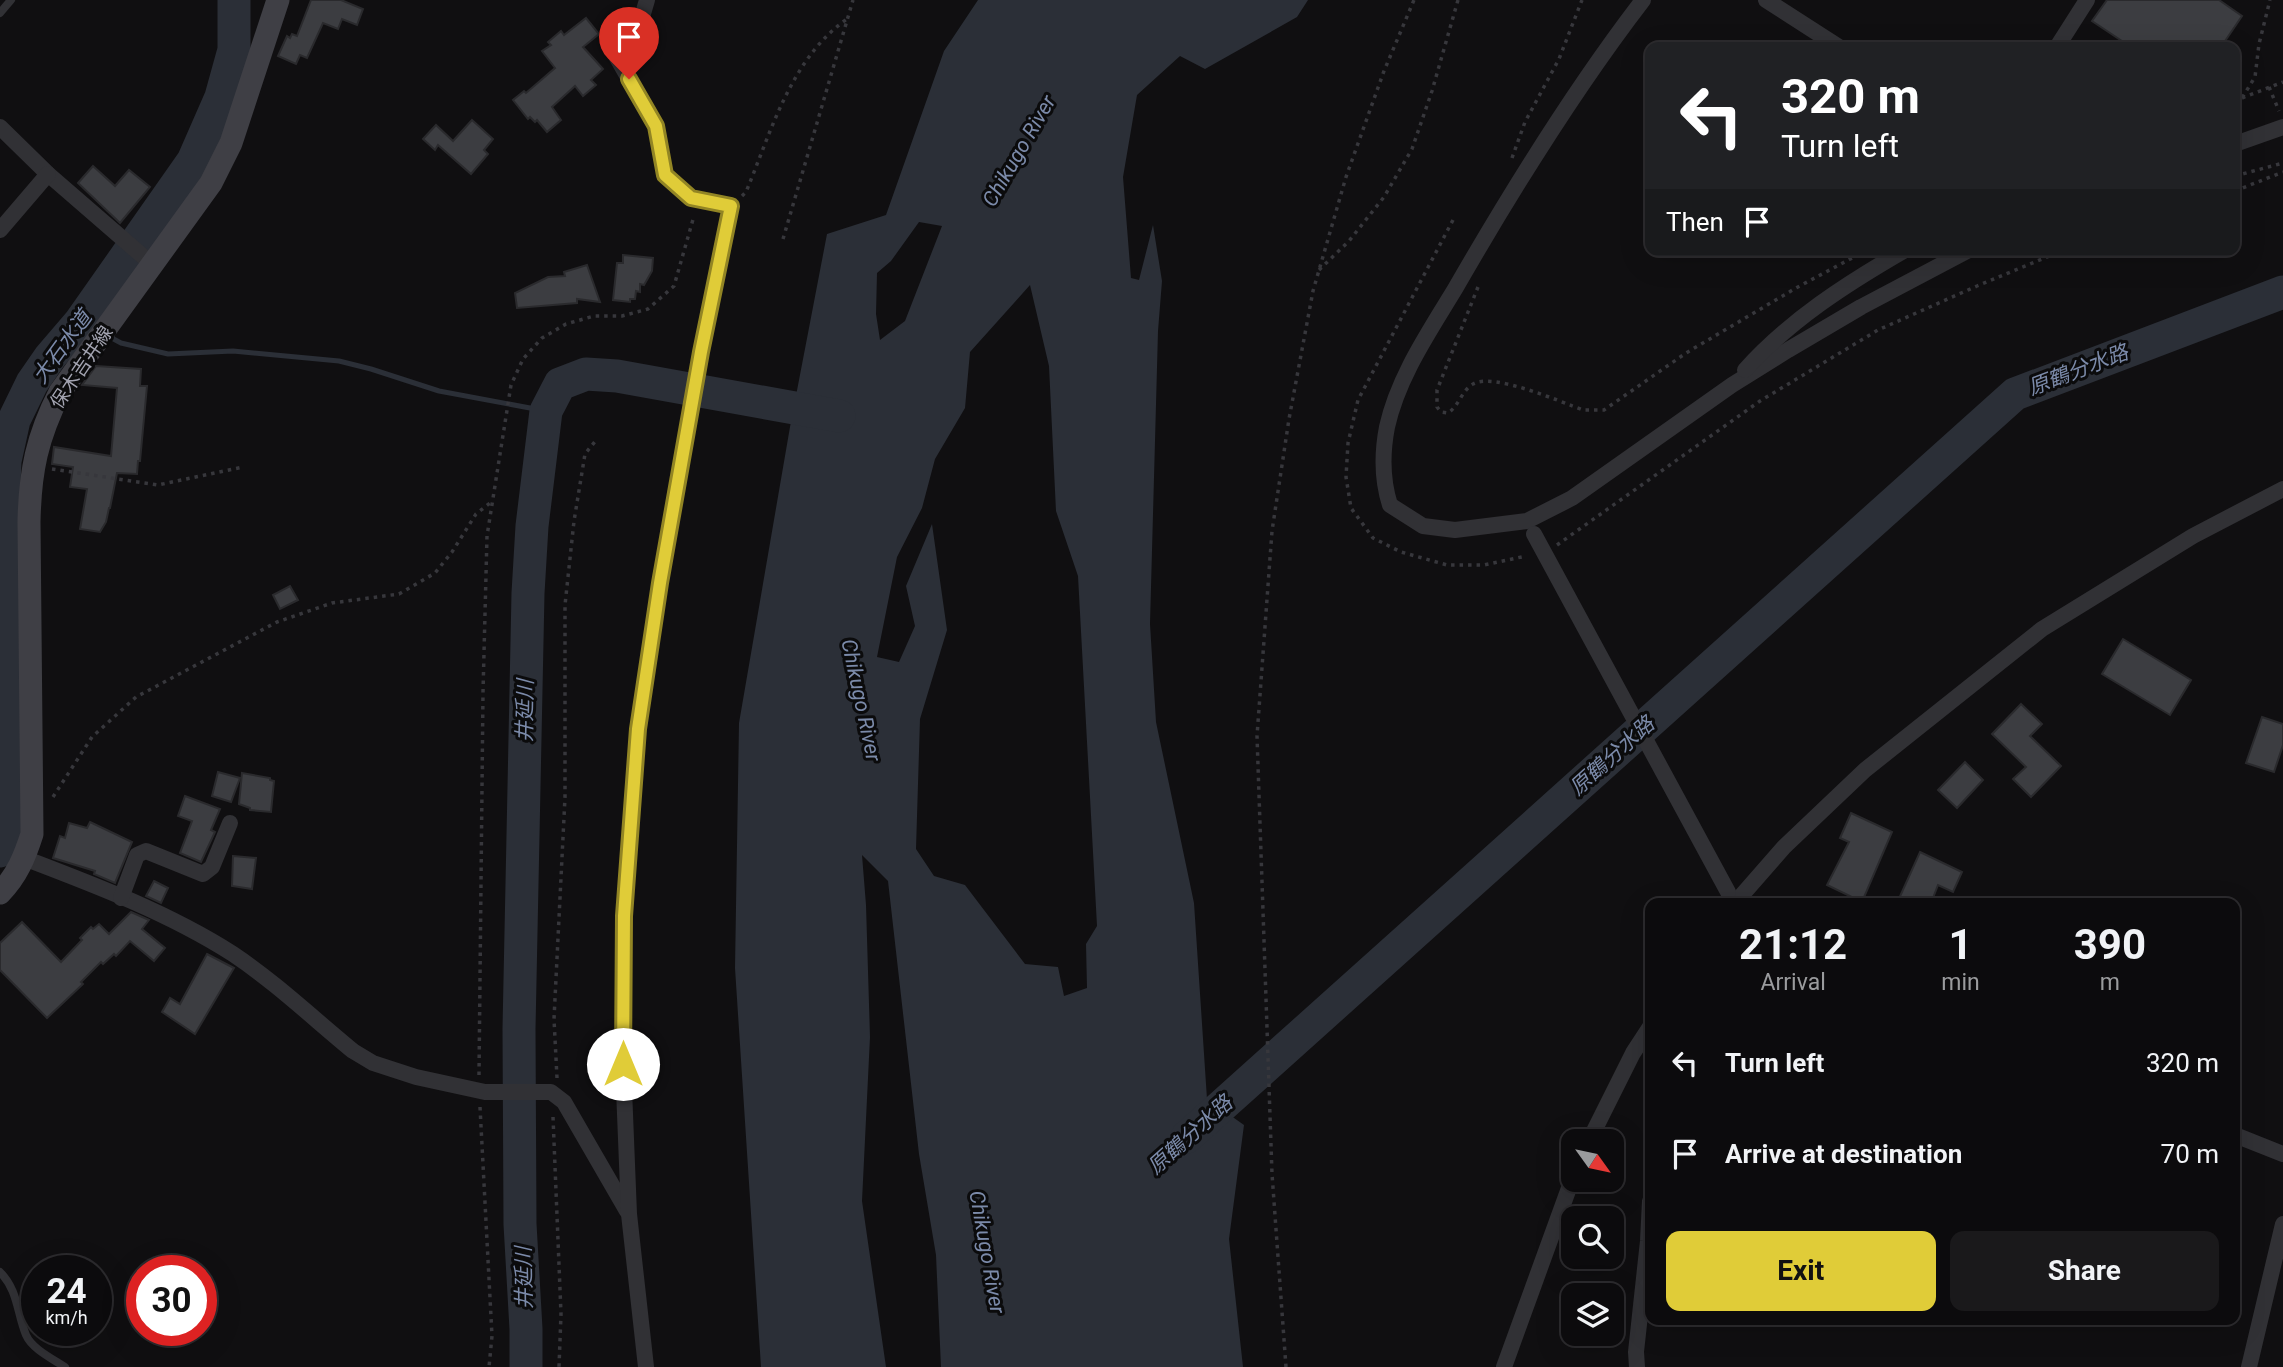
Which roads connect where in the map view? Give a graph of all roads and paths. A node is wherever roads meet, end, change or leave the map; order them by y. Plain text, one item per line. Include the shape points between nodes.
1 (11, 0) edge
2 (278, 0) edge
3 (647, 0) edge
4 (853, 0) edge
5 (1414, 0) edge
6 (1458, 0) edge
7 (1582, 0) edge
8 (1643, 0) edge
9 (1766, 0) edge
10 (2087, 0) edge
11 (2270, 0) edge
12 (0, 13) edge
13 (849, 18) junction
14 (1831, 42) edge
15 (2060, 42) edge
16 (2283, 82) edge
17 (2269, 87) junction
18 (2242, 98) joint
19 (2281, 119) edge
20 (0, 127) edge
21 (2240, 141) edge
22 (2283, 163) edge
23 (1508, 168) dead end
24 (2283, 173) edge
25 (48, 174) junction
26 (2240, 175) edge
27 (2240, 189) edge
28 (699, 200) junction
29 (731, 206) junction
30 (1453, 220) dead end
31 (0, 230) edge
32 (783, 239) dead end
33 (1856, 256) edge
34 (1894, 256) edge
35 (1958, 256) edge
36 (2050, 256) edge
37 (149, 262) junction
38 (1319, 271) junction
39 (1478, 287) dead end
40 (1732, 385) junction
41 (597, 439) dead end
42 (33, 467) junction
43 (243, 467) dead end
44 (2283, 489) edge
45 (492, 501) junction
46 (1531, 528) junction
47 (1546, 549) dead end
48 (1534, 553) dead end
49 (33, 812) junction
50 (230, 823) dead end
51 (24, 858) junction
52 (0, 893) edge
53 (121, 898) junction
54 (1732, 898) edge
55 (1734, 898) edge
56 (1645, 1035) edge
57 (482, 1091) junction
58 (555, 1095) junction
59 (1595, 1129) edge
60 (2240, 1137) edge
61 (2283, 1154) edge
62 (1568, 1192) edge
63 (629, 1214) junction
64 (2283, 1224) edge
65 (1645, 1269) edge
66 (0, 1272) edge
67 (65, 1367) edge
68 (489, 1367) edge
69 (559, 1367) edge
70 (646, 1367) edge
71 (1286, 1367) edge
72 (1504, 1367) edge
73 (1637, 1367) edge
74 (2249, 1367) edge

1 - 12 lane
2 - 37 main road, 保木吉井線 via 231,144 211,183
3 - 28 street via 642,17 625,31 616,55 656,126 665,175
4 - 13 path
5 - 38 path via 1346,177
6 - 38 path via 1412,149 1384,197
7 - 23 path
8 - 46 street via 1499,212 1403,381 1387,426 1383,485 1390,505 1405,516 1423,526 1455,530
9 - 14 street
10 - 15 street
11 - 18 path via 2255,77
13 - 29 path via 833,29 802,67 746,192
13 - 32 path
16 - 17 path
17 - 18 path
17 - 19 path
19 - 21 street
20 - 25 street
22 - 26 path
24 - 27 path
25 - 31 street
25 - 37 street
28 - 29 street
28 - 45 path via 674,286 648,309 566,324 542,338 523,359 511,385
29 - 63 street via 701,352 638,729 624,916
30 - 48 path via 1358,400 1346,477 1352,508 1373,538 1401,552 1447,565 1484,565
33 - 39 path via 1708,340 1604,410 1594,412 1497,382 1480,382 1472,384 1454,410 1441,412 1437,390
34 - 40 street via 1800,318
35 - 40 street via 1850,313
36 - 47 path via 1878,330 1760,401 1573,535
37 - 42 main road, 保木吉井線 via 60,392 46,420
38 - 71 path via 1272,531 1257,736 1272,1174
40 - 46 street
41 - 58 path via 585,454 565,605 565,797 554,1019
42 - 43 path via 158,485
42 - 49 main road, 保木吉井線 via 29,522
44 - 55 street via 2193,536 2042,629 1865,770
45 - 49 path via 476,513 435,573 399,594 332,603 277,622 136,698 92,737 51,799
45 - 57 path via 483,692
46 - 54 street, bridge
49 - 51 main road, 保木吉井線
50 - 53 street via 212,867 203,874 145,851 137,855
51 - 52 main road, 保木吉井線
51 - 53 street
53 - 57 street via 234,954 373,1063
56 - 59 street
57 - 58 street
57 - 68 path via 492,1336
58 - 63 street via 564,1102
58 - 69 path
60 - 61 street
62 - 72 street
63 - 70 street
64 - 74 street
65 - 73 street
66 - 67 lane via 14,1293 26,1337

